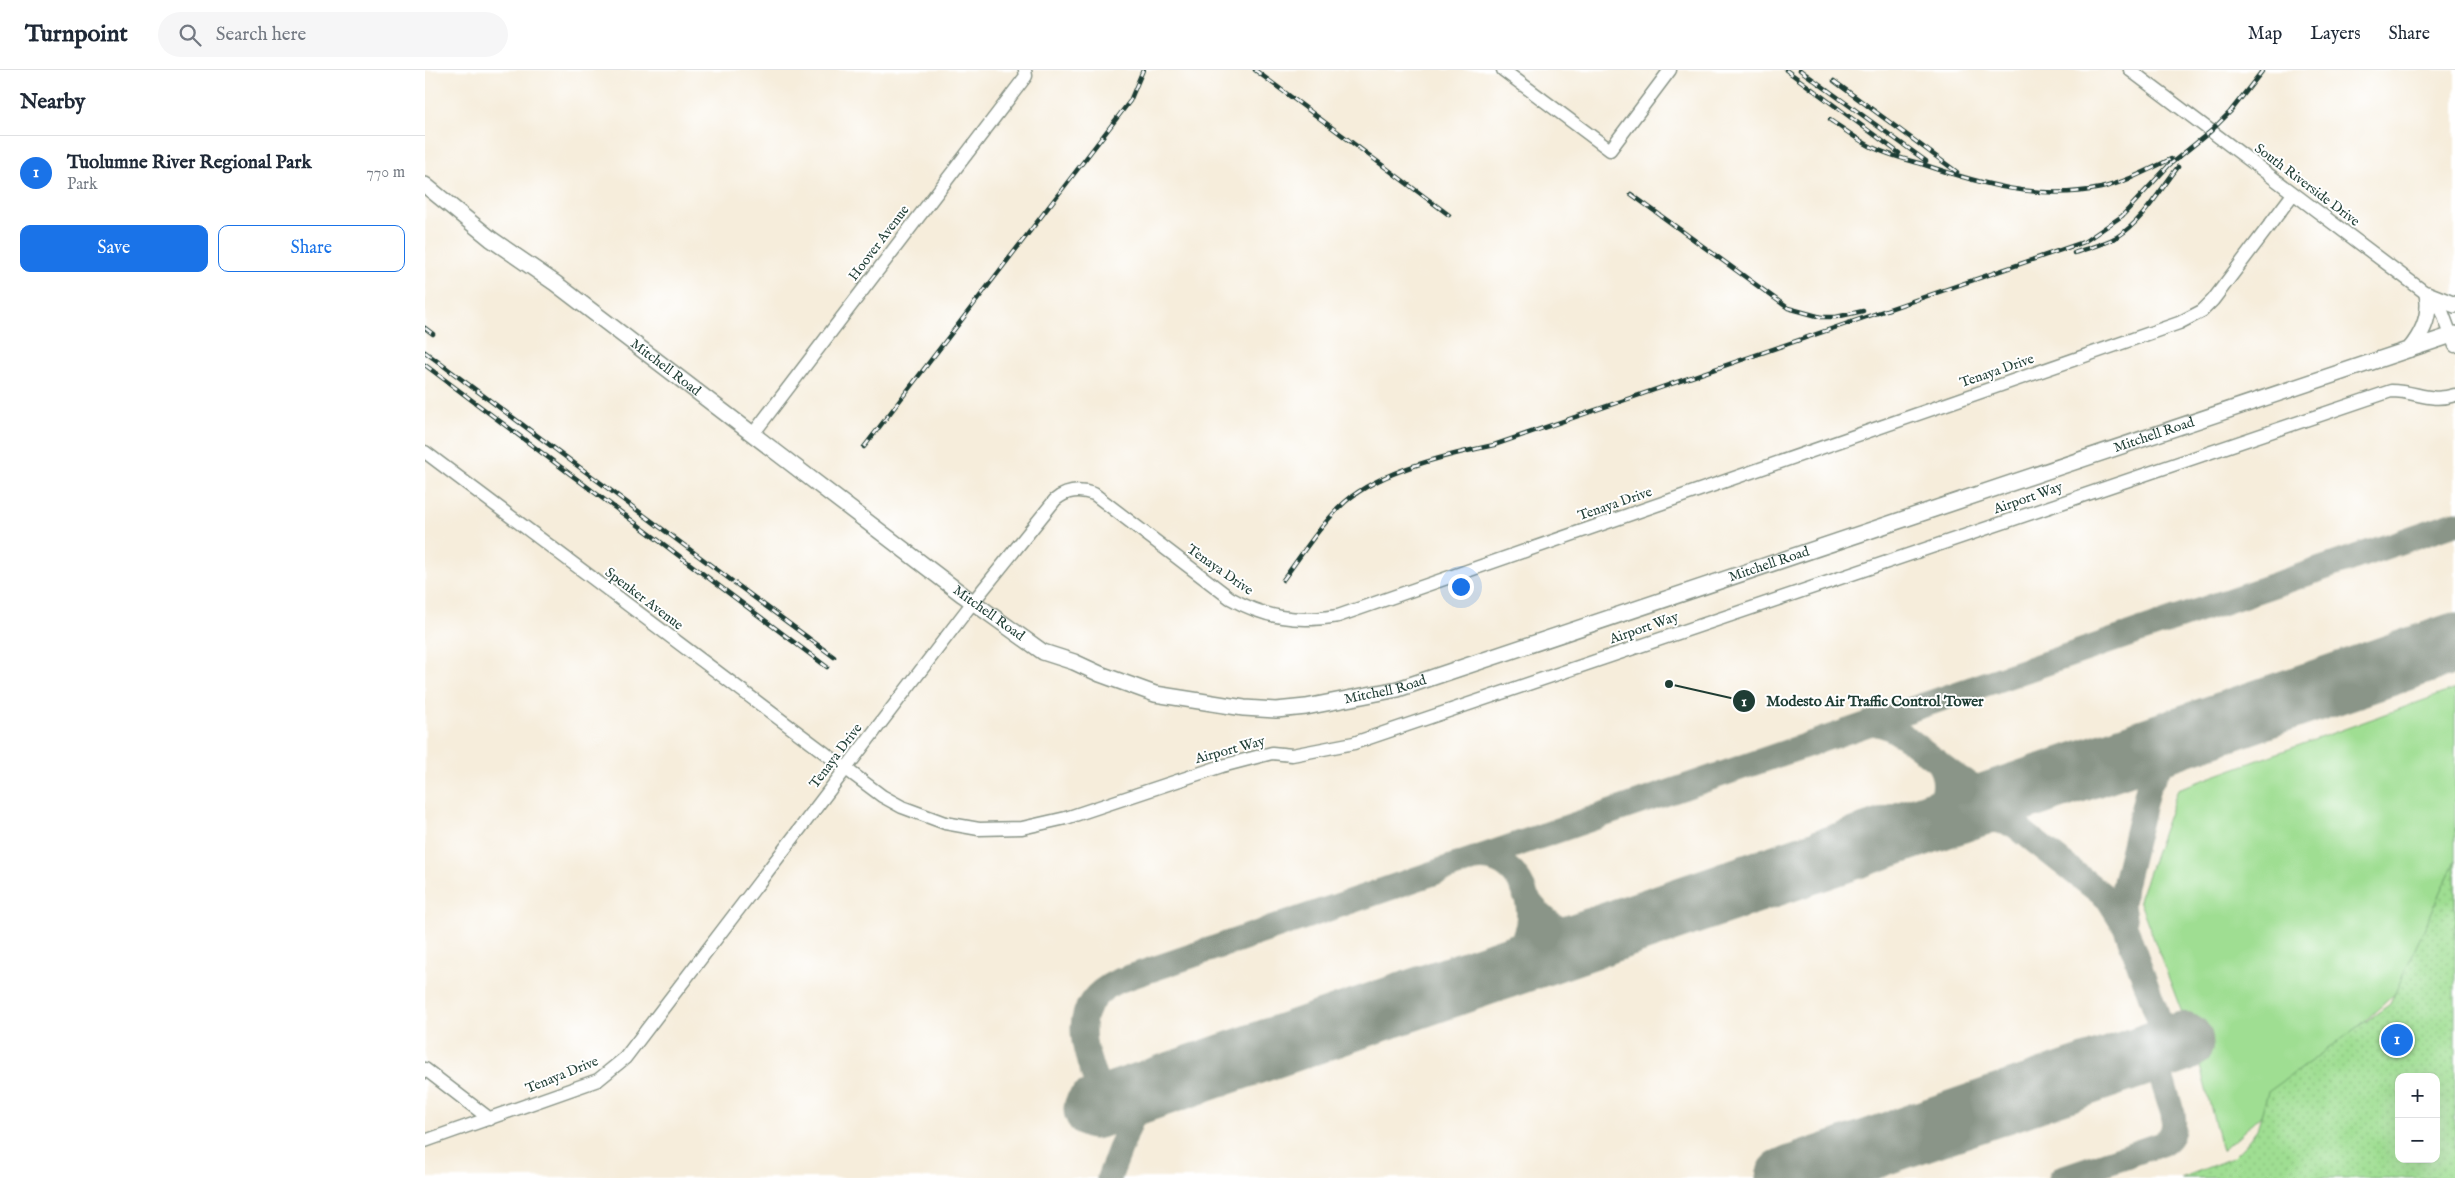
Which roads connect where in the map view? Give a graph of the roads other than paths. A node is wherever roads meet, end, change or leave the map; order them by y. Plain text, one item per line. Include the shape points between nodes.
1 (1025, 70) edge
2 (1503, 70) edge
3 (1669, 70) edge
4 (2130, 70) edge
5 (425, 185) edge
6 (2293, 194) junction
7 (2427, 294) junction
8 (2455, 305) edge
9 (2454, 339) edge
10 (2410, 349) junction
11 (2455, 394) edge
12 (753, 434) junction
13 (425, 452) edge
14 (973, 602) junction
15 (845, 769) junction
16 (425, 1069) edge
17 (490, 1119) junction
18 (425, 1141) edge

1 - 12 street, Hoover Avenue via 1026,76
2 - 3 street via 1610,150
4 - 6 street, South Riverside Drive
5 - 12 main road, Mitchell Road via 491,239 555,283
6 - 7 street, South Riverside Drive
6 - 14 street, Tenaya Drive via 2213,300 2179,324 1338,616 1291,620 1245,607 1099,498 1077,490 1055,500
7 - 8 main road
7 - 9 street, South Riverside Drive via 2442,312
7 - 10 main road via 2427,319
9 - 10 main road, Mitchell Road
10 - 14 main road, Mitchell Road via 1398,689 1330,703 1276,710 1252,709 1155,694 1043,652
11 - 15 street, Airport Way via 2430,399 2404,391 2391,392 1354,743 1300,754 1272,754 1222,766 1055,822 1003,829 945,823 902,807
12 - 14 main road, Mitchell Road
13 - 15 street, Spenker Avenue
14 - 15 street, Tenaya Drive
15 - 17 street, Tenaya Drive via 625,1058 598,1080
16 - 17 street
17 - 18 street, Tenaya Drive

